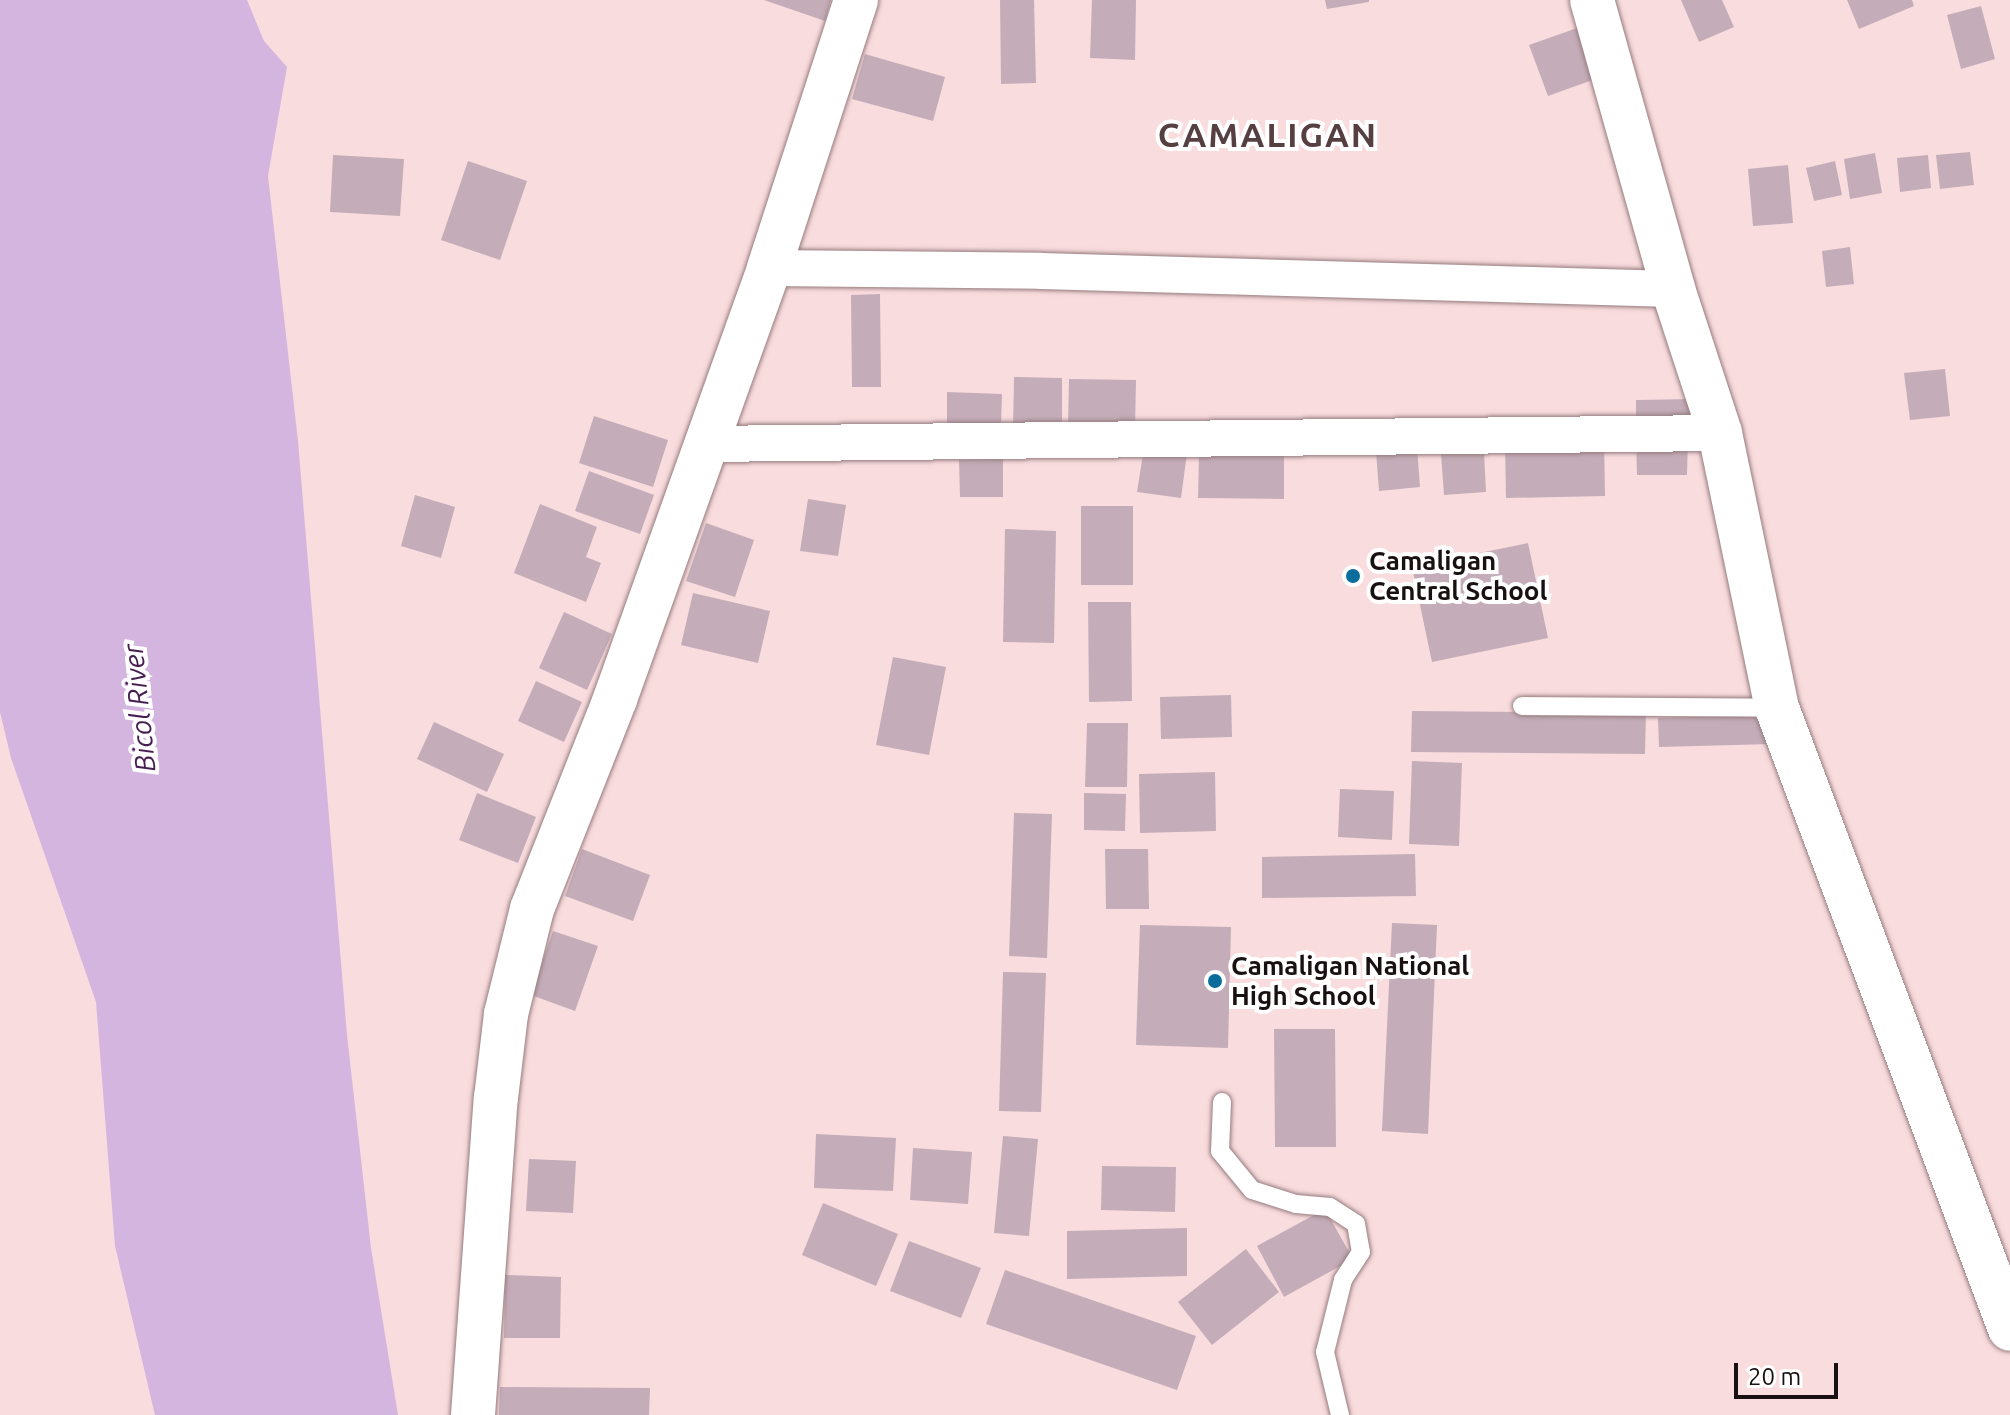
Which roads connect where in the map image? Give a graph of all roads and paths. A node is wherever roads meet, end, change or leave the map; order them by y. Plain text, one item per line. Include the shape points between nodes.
1 (856, 0) edge
2 (1592, 0) edge
3 (769, 268) junction
4 (1673, 289) junction
5 (1720, 433) junction
6 (703, 444) junction
7 (1522, 706) dead end
8 (1777, 708) junction
9 (1222, 1102) dead end
10 (2010, 1329) edge
11 (473, 1415) edge
12 (1340, 1415) edge

1 - 3 street
2 - 4 street
3 - 4 street
3 - 6 street
4 - 5 street
5 - 6 street
5 - 8 street
6 - 11 street via 615,699 532,909 506,1014
7 - 8 lane
8 - 10 street
9 - 12 lane via 1220,1151 1252,1190 1296,1204 1330,1207 1356,1224 1361,1252 1343,1280 1325,1352

